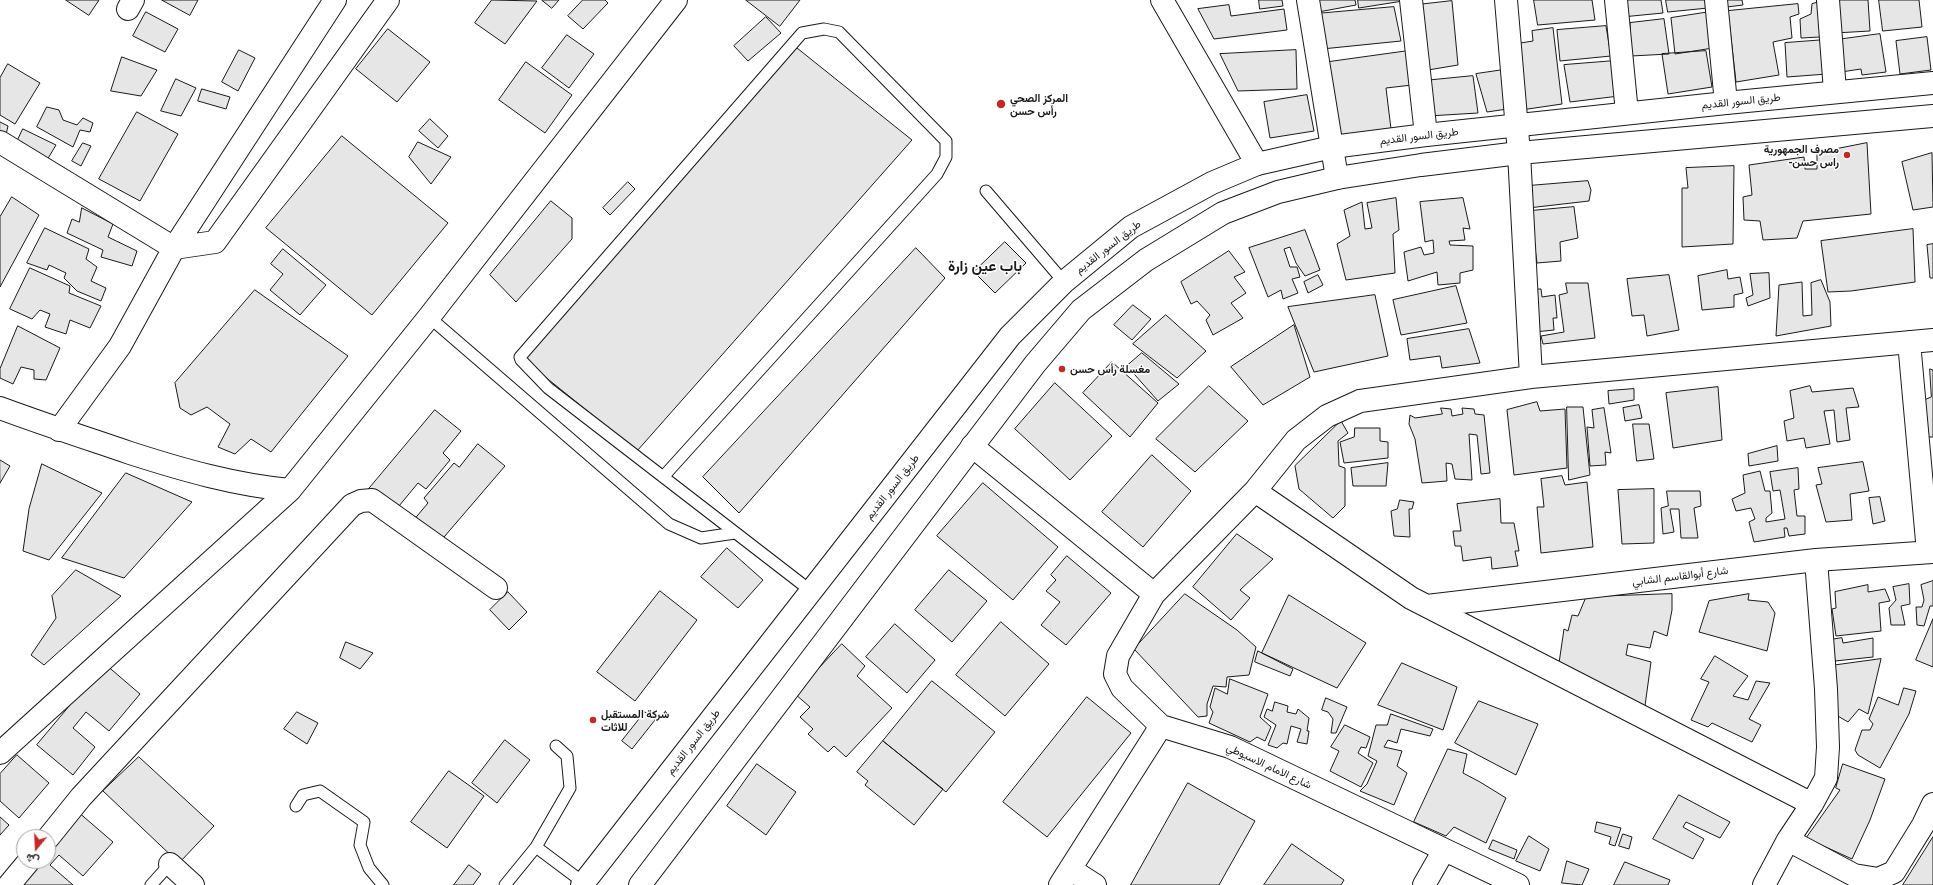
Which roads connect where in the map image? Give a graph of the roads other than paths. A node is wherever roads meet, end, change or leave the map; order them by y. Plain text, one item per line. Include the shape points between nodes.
1 (335, 0) edge
2 (388, 0) edge
3 (1162, 0) edge
4 (1308, 0) edge
5 (1412, 0) edge
6 (1506, 0) edge
7 (1616, 0) edge
8 (1716, 0) edge
9 (1828, 0) edge
10 (671, 2) edge
11 (1933, 83) edge
12 (1835, 91) junction
13 (1726, 103) junction
14 (1627, 113) junction
15 (1933, 116) edge
16 (1517, 126) junction
17 (1426, 135) junction
18 (0, 142) edge
19 (1332, 147) junction
20 (1519, 153) junction
21 (1257, 164) junction
22 (1337, 178) junction
23 (1212, 183) junction
24 (986, 191) dead end
25 (1223, 213) junction
26 (174, 248) junction
27 (1064, 282) junction
28 (429, 317) junction
29 (1933, 340) edge
30 (1909, 342) junction
31 (1531, 377) junction
32 (0, 408) edge
33 (59, 430) junction
34 (972, 446) junction
35 (663, 477) junction
36 (290, 490) junction
37 (1255, 491) junction
38 (735, 533) junction
39 (1930, 552) edge
40 (1816, 560) junction
41 (496, 588) dead end
42 (811, 591) junction
43 (1154, 594) junction
44 (1427, 606) junction
45 (1161, 726) junction
46 (556, 746) dead end
47 (0, 753) edge
48 (1812, 804) junction
49 (1933, 804) edge
50 (296, 806) dead end
51 (55, 829) edge
52 (1788, 840) junction
53 (536, 847) junction
54 (1444, 850) junction
55 (170, 864) joint
56 (22, 869) edge
57 (1065, 877) edge
58 (585, 884) edge
59 (9, 885) edge
60 (151, 885) edge
61 (193, 885) edge
62 (383, 885) edge
63 (505, 885) edge
64 (640, 885) edge
65 (1095, 885) edge
66 (1424, 885) edge
67 (1518, 885) edge
68 (1764, 885) edge

1 - 26 street
2 - 26 street via 215,242
3 - 21 street
4 - 19 street
5 - 17 street
6 - 16 street
7 - 14 street
8 - 13 street
9 - 12 street
10 - 28 street
11 - 12 street, طريق السور القديم
12 - 13 street, طريق السور القديم
13 - 14 street, طريق السور القديم
14 - 16 street, طريق السور القديم
15 - 20 street
16 - 17 street, طريق السور القديم
16 - 20 street
17 - 19 street, طريق السور القديم
18 - 26 street
19 - 21 street, طريق السور القديم
19 - 22 street
20 - 22 street
20 - 31 street
21 - 23 street, طريق السور القديم
22 - 25 street via 1278,192
23 - 25 street
23 - 27 street, طريق السور القديم via 1131,227
24 - 27 lane
25 - 34 street via 1146,260 1081,310 1035,364
26 - 33 street via 120,346
27 - 42 street, طريق السور القديم via 1010,336
28 - 36 street
28 - 38 lane via 669,524 701,538
29 - 30 street, شارع الامام الاسيوطي
30 - 31 street, شارع الامام الاسيوطي
30 - 39 street
31 - 37 street, شارع الامام الاسيوطي via 1360,401 1327,416 1296,440
32 - 33 street
33 - 36 street via 227,481
34 - 43 street
34 - 64 street
35 - 35 lane via 548,388 520,357 802,33 824,29 839,32 946,140 946,157 937,174
35 - 38 lane
36 - 47 street
37 - 43 street, شارع الامام الاسيوطي
37 - 44 street via 1411,598
38 - 42 lane
39 - 40 street, شارع أبوالقاسم الشابي
40 - 44 street, شارع أبوالقاسم الشابي
40 - 48 street via 1828,747 1826,778
41 - 51 street via 372,500 352,505 81,797
42 - 58 street, طريق السور القديم
43 - 45 street, شارع الامام الاسيوطي via 1118,656 1115,674 1122,688
44 - 48 street
45 - 54 street, شارع الامام الاسيوطي via 1230,747
45 - 57 street
46 - 53 lane via 567,756 570,788
48 - 52 street
49 - 52 street via 1894,872 1878,879 1854,875
50 - 62 lane via 303,795 320,791 364,822 360,845 369,868
52 - 68 street
53 - 58 lane
53 - 63 lane
54 - 66 street
54 - 67 street, شارع الامام الاسيوطي
55 - 60 lane
55 - 61 street
56 - 59 street
57 - 65 street

